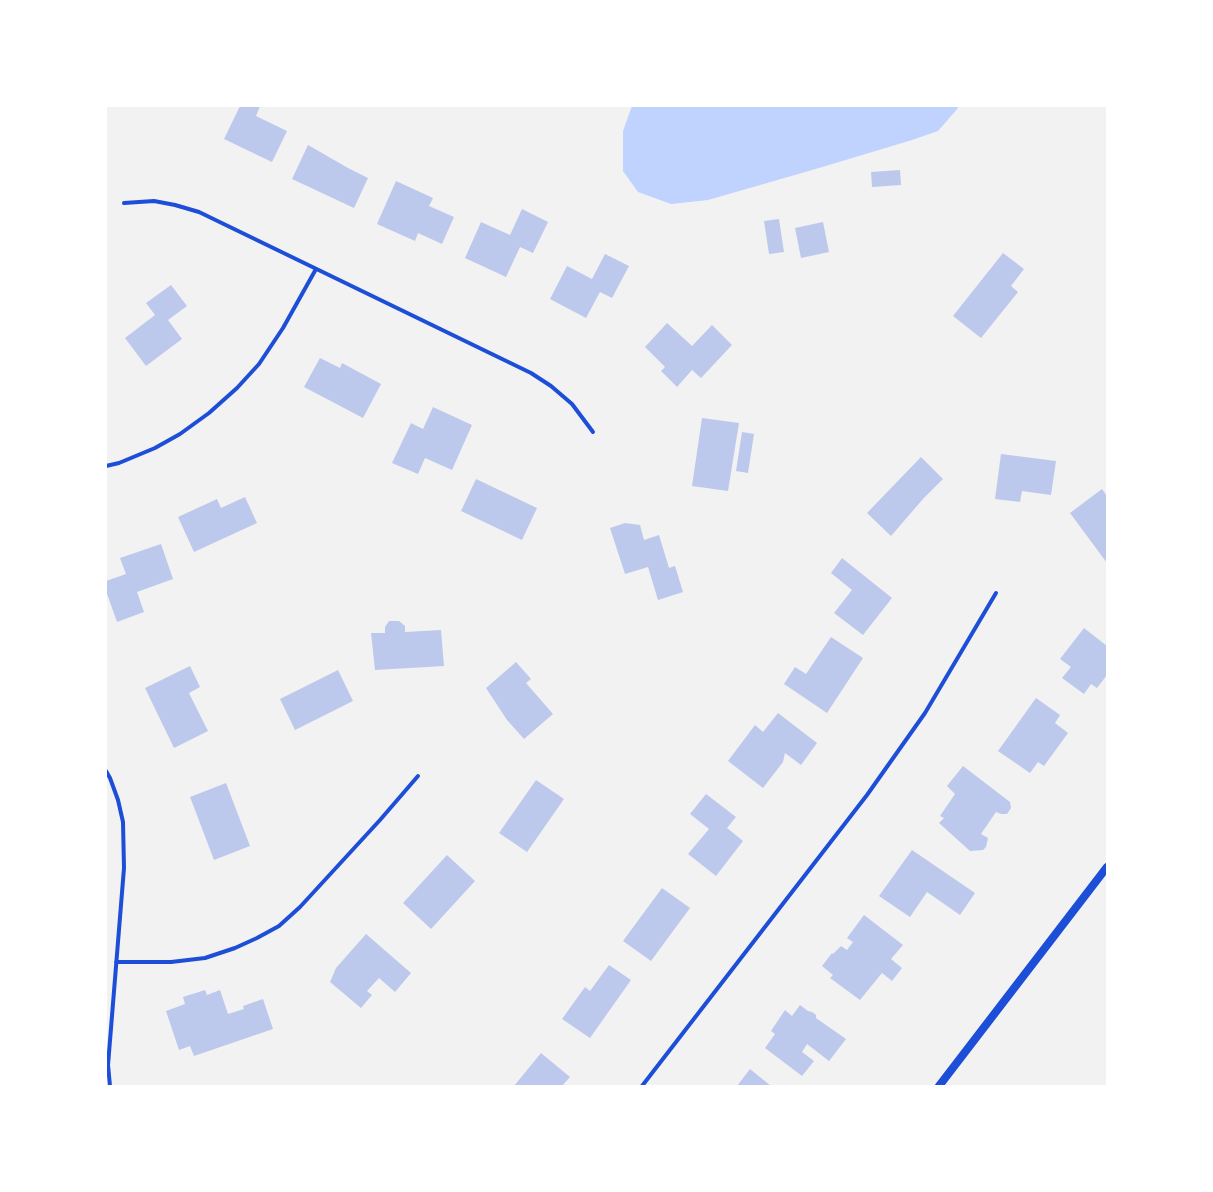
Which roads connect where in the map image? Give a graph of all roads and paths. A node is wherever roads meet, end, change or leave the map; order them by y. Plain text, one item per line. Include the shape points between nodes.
1 (124, 203) dead end
2 (316, 269) junction
3 (593, 432) dead end
4 (106, 466) edge
5 (996, 594) dead end
6 (106, 771) edge
7 (418, 776) dead end
8 (1107, 867) edge
9 (116, 962) junction
10 (110, 1086) edge
11 (642, 1086) edge
12 (939, 1086) edge

1 - 2 street via 154,201 199,212
2 - 3 street via 531,374 551,386 572,404
2 - 4 street via 283,328 259,364 238,388 180,434 155,448
5 - 11 street via 925,713 867,795
6 - 9 street via 118,800 123,822 124,868
7 - 9 street via 300,908 279,926 235,948 205,958 171,962
8 - 12 main road
9 - 10 street via 108,1065

